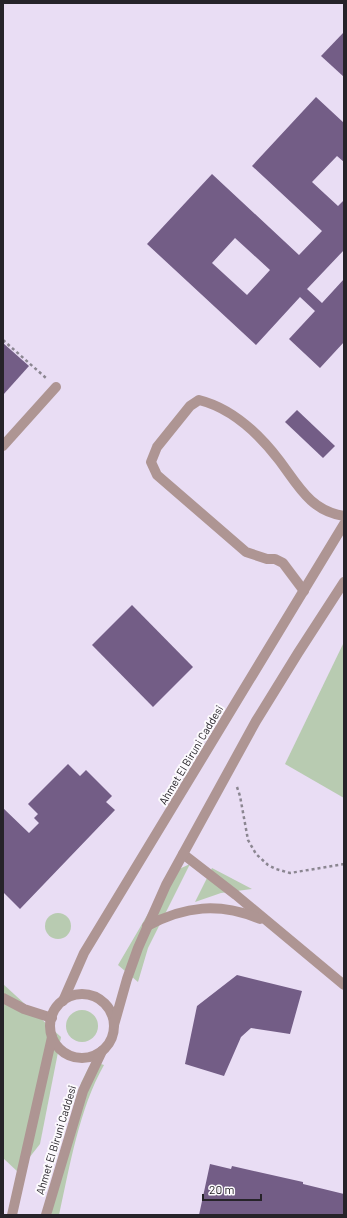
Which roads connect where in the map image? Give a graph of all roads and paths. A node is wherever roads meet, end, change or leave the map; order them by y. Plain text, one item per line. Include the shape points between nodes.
1 (3, 340) edge
2 (56, 387) joint
3 (3, 446) edge
4 (344, 516) edge
5 (344, 524) edge
6 (344, 582) edge
7 (304, 591) junction
8 (227, 773) junction
9 (183, 854) junction
10 (344, 864) edge
11 (147, 926) junction
12 (278, 930) junction
13 (344, 985) edge
14 (3, 998) edge
15 (62, 1001) junction
16 (52, 1018) junction
17 (114, 1024) junction
18 (52, 1037) junction
19 (102, 1051) junction
20 (12, 1215) edge
21 (46, 1215) edge

1 - 2 path
2 - 3 street
4 - 7 street via 317,506 303,494 258,436 226,410 210,402 199,400 190,406 157,447 151,462 157,475 246,552 284,563
5 - 7 street, Ahmet El Biruni Caddesi
6 - 8 street via 256,721
7 - 15 street, Ahmet El Biruni Caddesi via 84,953
8 - 9 street
8 - 10 path via 240,796 248,840 261,860 276,869 290,873
9 - 11 street
9 - 12 street
11 - 12 street via 180,912 215,908 248,914
11 - 17 street via 127,979
12 - 13 street
14 - 16 street via 24,1009
15 - 16 street
15 - 17 street via 71,996 91,995 108,1006
16 - 18 street
17 - 19 street via 109,1044
18 - 19 street via 57,1046 74,1057 94,1056
18 - 20 street, Ahmet El Biruni Caddesi
19 - 21 street, Ahmet El Biruni Caddesi via 82,1090

